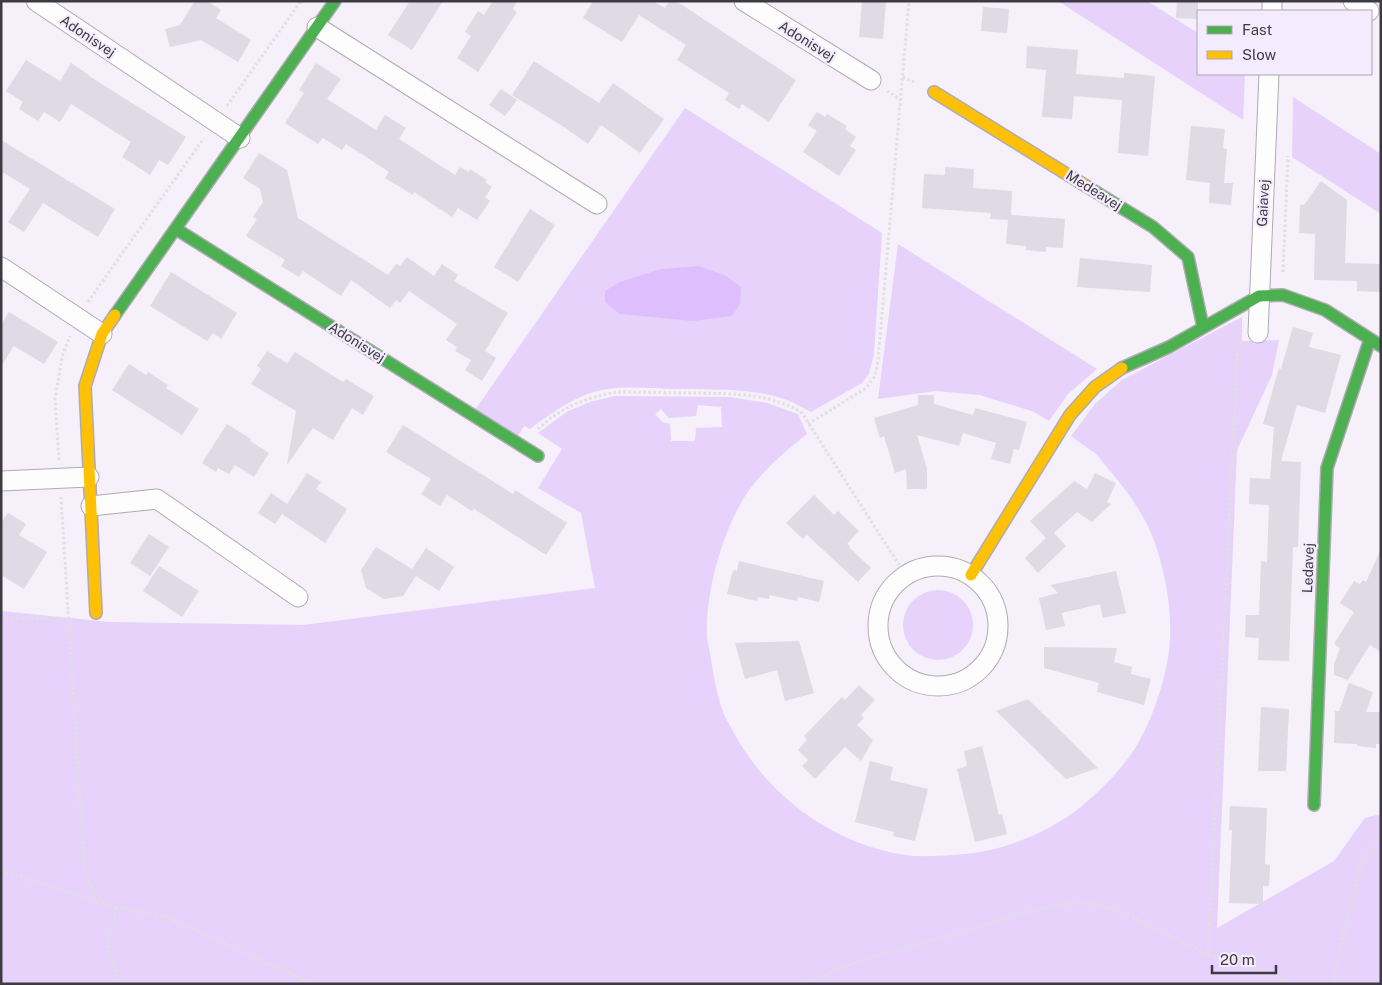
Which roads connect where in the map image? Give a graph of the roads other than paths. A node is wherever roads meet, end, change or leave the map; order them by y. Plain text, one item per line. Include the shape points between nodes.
1 (36, 1) edge
2 (335, 1) edge
3 (744, 1) edge
4 (1353, 1) edge
5 (1367, 10) edge
6 (317, 28) junction
7 (1269, 75) edge
8 (871, 80) dead end
9 (934, 92) dead end
10 (240, 138) junction
11 (597, 204) dead end
12 (176, 229) junction
13 (1, 267) edge
14 (1259, 296) junction
15 (1203, 327) junction
16 (1258, 333) road end
17 (102, 334) junction
18 (1370, 339) junction
19 (1381, 346) edge
20 (538, 456) dead end
21 (89, 477) junction
22 (1, 481) edge
23 (91, 506) junction
24 (971, 575) junction
25 (298, 597) dead end
26 (96, 613) dead end
27 (1314, 805) dead end

1 - 10 street, Adonisvej
2 - 6 street
3 - 8 street, Adonisvej
4 - 5 street
6 - 10 street
6 - 11 street
7 - 14 street, Gaiavej
9 - 15 street, Medeavej via 1153,227 1188,257
10 - 12 street
12 - 17 street
12 - 20 street, Adonisvej
13 - 17 street
14 - 15 street
14 - 16 street, Gaiavej
14 - 18 street via 1283,295 1325,310
15 - 24 street via 1124,368 1095,388 1070,415
17 - 21 street via 85,386
18 - 19 street
18 - 27 street, Ledavej via 1327,468
21 - 22 street
21 - 23 street
23 - 25 street via 157,499
23 - 26 street
24 - 24 street via 991,596 999,623 994,650 977,673 951,685 923,685 898,672 881,650 877,622 885,595 905,574 926,566 950,566

